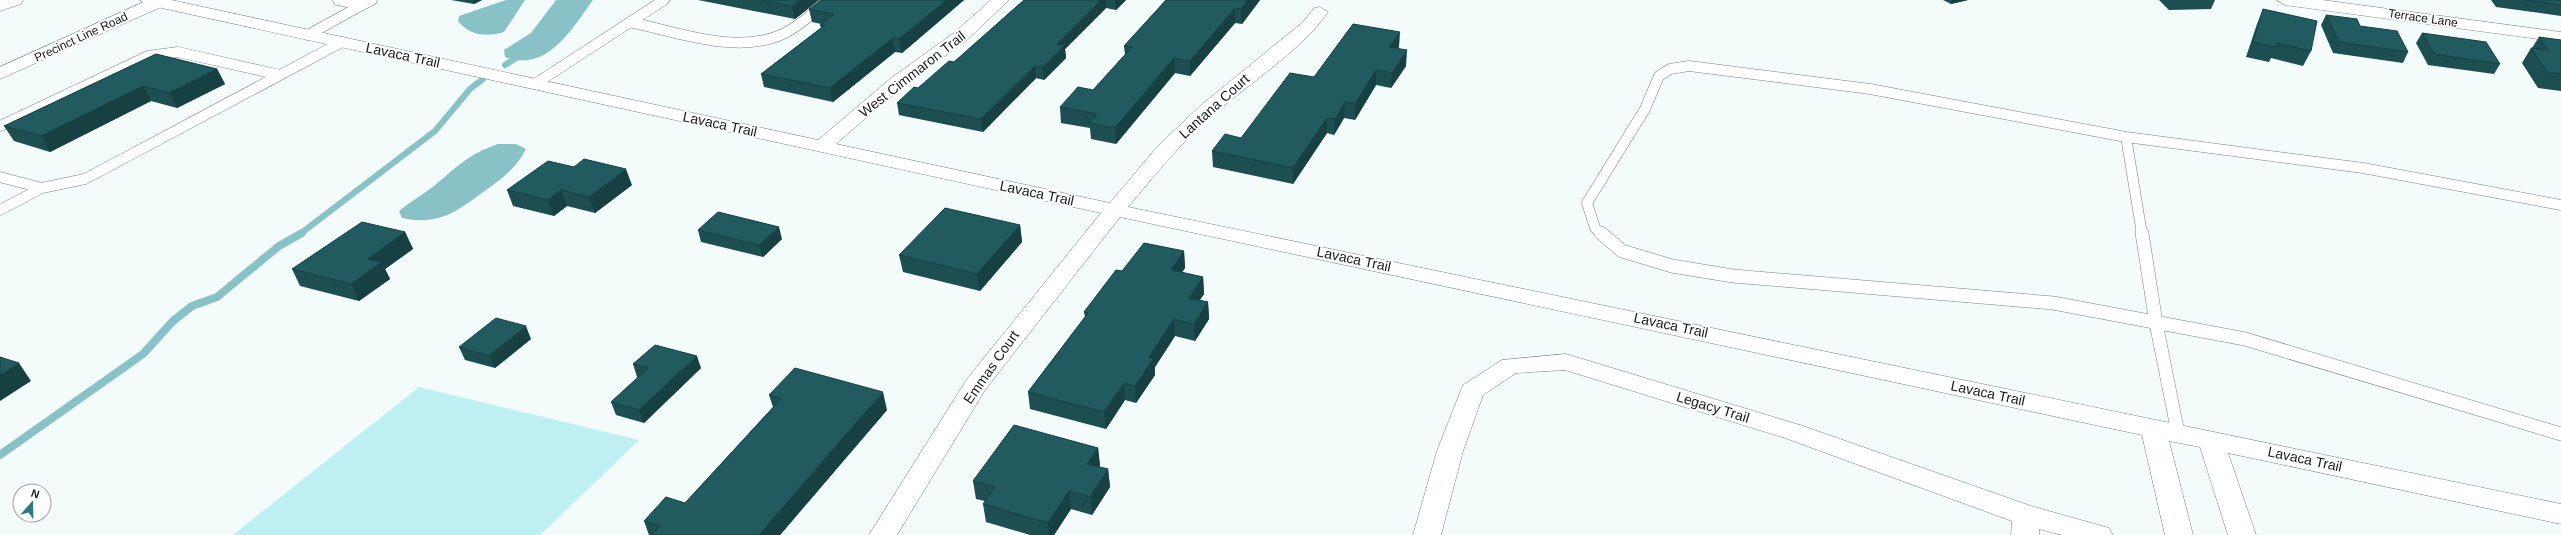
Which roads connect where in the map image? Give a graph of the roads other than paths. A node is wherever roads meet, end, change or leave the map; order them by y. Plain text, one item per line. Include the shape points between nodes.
1 (15, 0) edge
2 (338, 0) edge
3 (372, 0) edge
4 (664, 0) edge
5 (829, 0) edge
6 (1001, 0) edge
7 (2285, 0) edge
8 (156, 1) edge
9 (0, 6) edge
10 (362, 6) junction
11 (1320, 12) dead end
12 (630, 22) junction
13 (308, 35) junction
14 (2561, 37) edge
15 (342, 42) junction
16 (0, 74) edge
17 (280, 75) junction
18 (535, 84) junction
19 (0, 126) edge
20 (2126, 137) junction
21 (822, 146) junction
22 (0, 177) edge
23 (42, 188) junction
24 (2561, 205) edge
25 (0, 210) edge
26 (1116, 210) junction
27 (2156, 323) junction
28 (2165, 430) junction
29 (2561, 434) edge
30 (2210, 439) junction
31 (2561, 514) edge
32 (2026, 525) edge
33 (883, 535) edge
34 (1427, 535) edge
35 (2099, 535) edge
36 (2179, 535) edge
37 (2242, 535) edge

1 - 9 street
2 - 10 lane
3 - 10 lane
4 - 12 lane
5 - 12 lane via 784,33 754,43 736,43
6 - 21 street, West Cimmaron Trail via 961,36 896,83
7 - 14 street, Terrace Lane
8 - 13 street, Lavaca Trail
8 - 16 street, Precinct Line Road
10 - 13 lane
11 - 26 street, Lantana Court via 1309,26 1213,105 1170,146
12 - 18 lane
13 - 15 street, Lavaca Trail
15 - 17 lane
15 - 18 street, Lavaca Trail
17 - 19 lane via 178,52 148,56
17 - 23 lane via 85,179
18 - 21 street, Lavaca Trail
20 - 24 lane via 2363,168
20 - 27 lane
20 - 27 lane via 1870,89 1688,66 1670,69 1659,76 1645,109 1587,203 1595,228 1622,251 1672,266 1733,276 2053,304
21 - 26 street, Lavaca Trail
22 - 23 lane
23 - 25 lane
26 - 28 street, Lavaca Trail
26 - 33 street, Emmas Court via 1082,249 976,385
27 - 28 lane
27 - 29 lane via 2244,339
28 - 30 street, Lavaca Trail
28 - 36 street
30 - 31 street, Lavaca Trail
30 - 37 street
32 - 34 street, Legacy Trail via 1794,432 1566,362 1510,366 1472,391 1450,451
32 - 35 street, Legacy Trail

